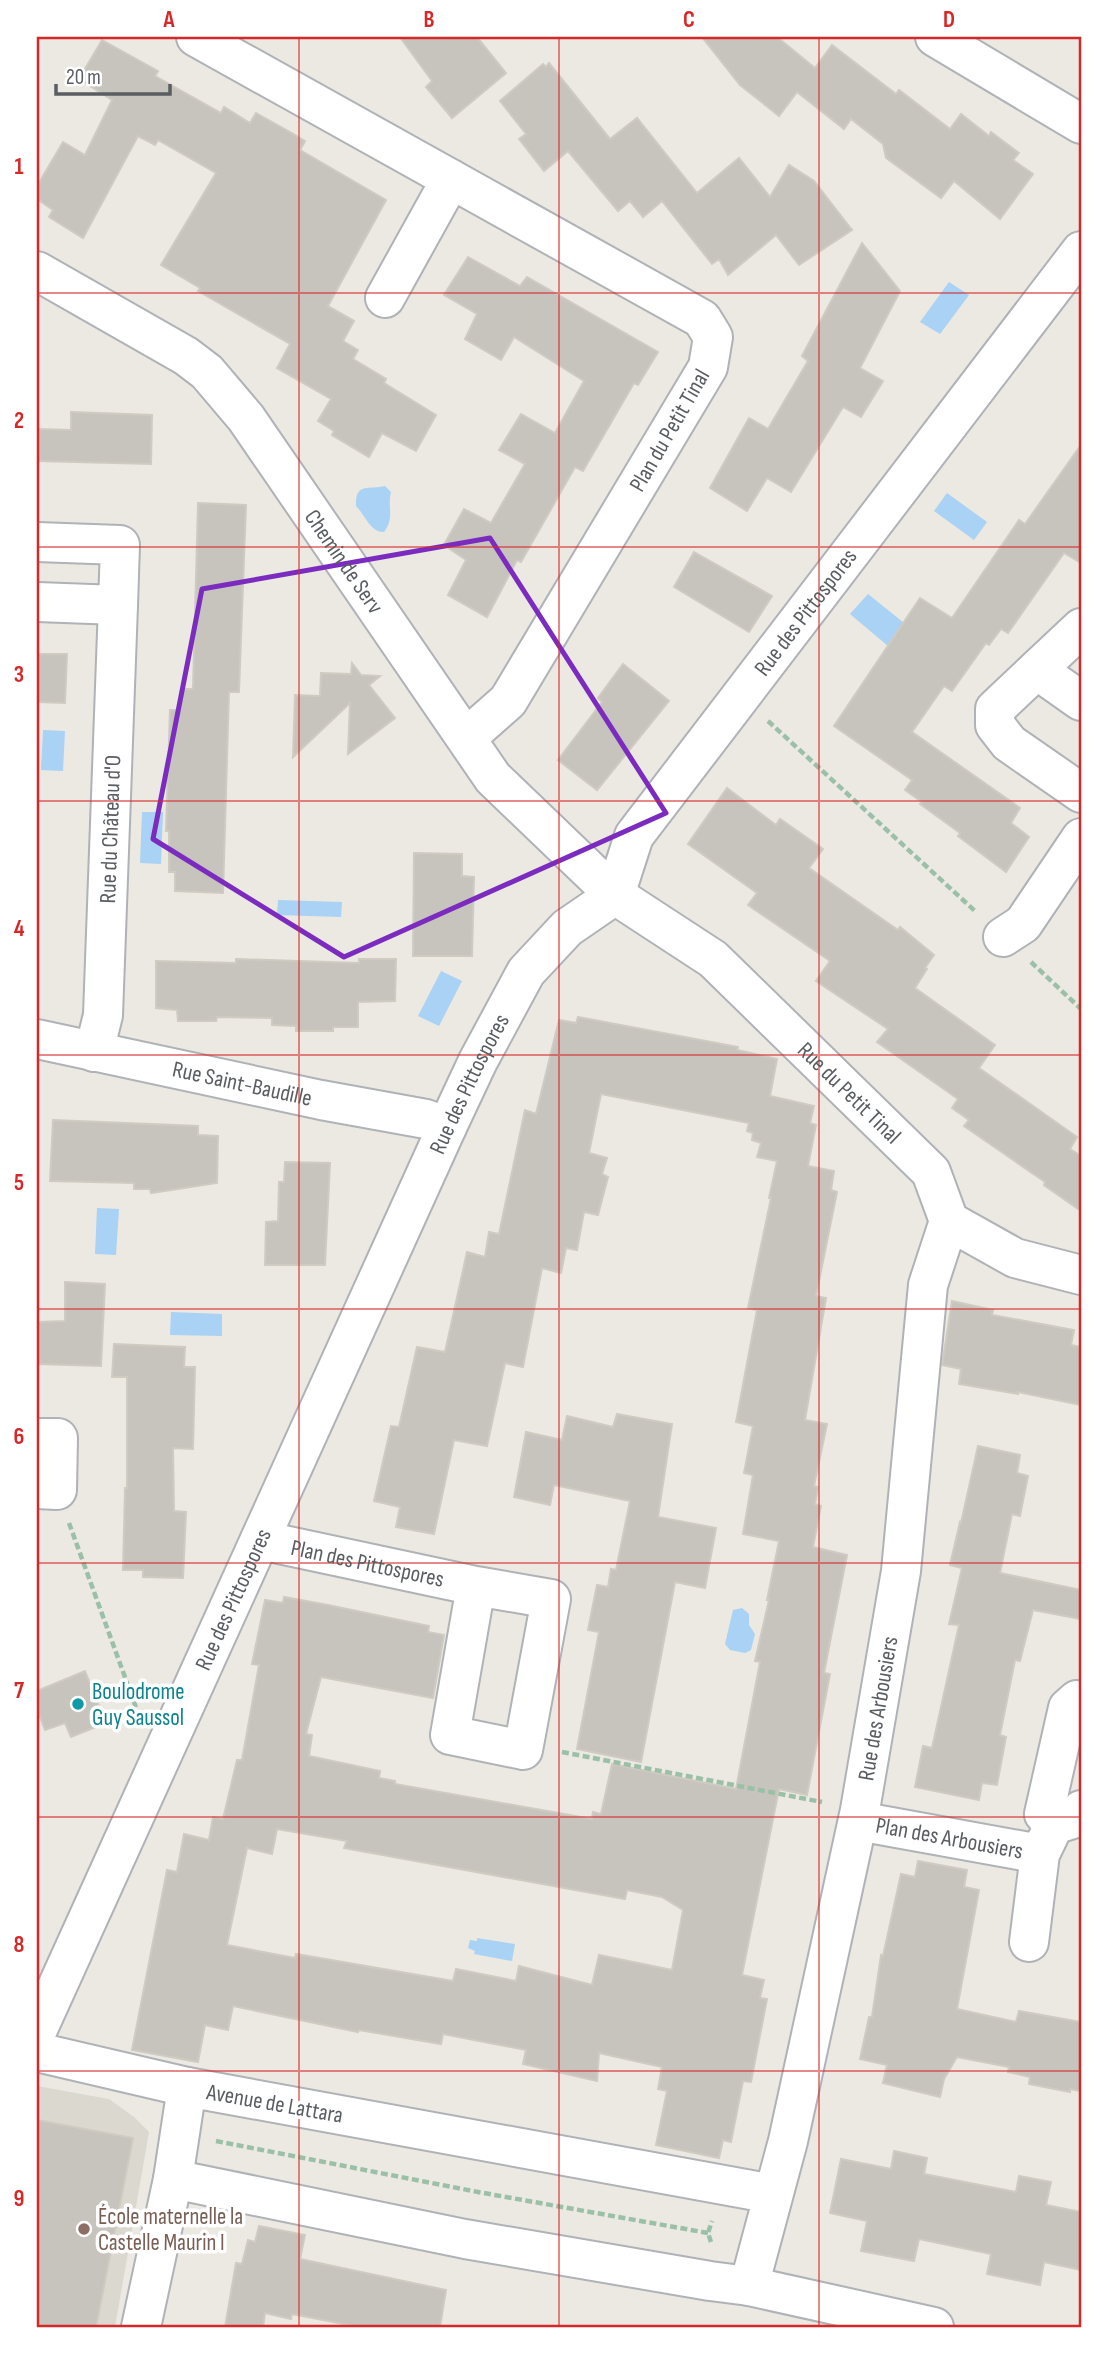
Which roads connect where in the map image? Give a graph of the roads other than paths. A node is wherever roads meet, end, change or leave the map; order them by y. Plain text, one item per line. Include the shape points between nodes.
1 (196, 37) edge
2 (938, 37) edge
3 (1081, 124) edge
4 (451, 179) junction
5 (1081, 251) edge
6 (37, 271) edge
7 (385, 298) dead end
8 (37, 542) edge
9 (37, 602) edge
10 (118, 605) junction
11 (1081, 628) edge
12 (1037, 670) junction
13 (1081, 701) edge
14 (466, 738) junction
15 (1081, 793) edge
16 (1081, 838) edge
17 (615, 895) junction
18 (1003, 937) road end
19 (37, 1039) edge
20 (94, 1052) junction
21 (447, 1127) junction
22 (949, 1221) junction
23 (1081, 1275) edge
24 (37, 1437) edge
25 (47, 1490) edge
26 (260, 1540) junction
27 (476, 1586) junction
28 (1081, 1701) edge
29 (859, 1815) junction
30 (1058, 1830) edge
31 (1029, 1942) dead end
32 (37, 2031) edge
33 (37, 2052) edge
34 (187, 2087) junction
35 (173, 2179) junction
36 (772, 2194) junction
37 (749, 2286) junction
38 (141, 2327) edge
39 (934, 2327) edge

1 - 4 street, Plan du Petit Tinal
2 - 3 street
4 - 7 street
4 - 14 street, Plan du Petit Tinal via 702,319 713,337 708,367 508,701
5 - 17 street, Rue des Pittospores via 634,836
6 - 14 street, Chemin de Serv via 207,372 246,418
8 - 10 street, Rue du Château d'O via 120,545
9 - 10 street
10 - 20 street, Rue du Château d'O via 103,1015
11 - 12 street
12 - 13 street
12 - 15 street via 995,709 995,725 1009,743
14 - 17 street, Chemin de Serv via 493,778
16 - 18 street via 1023,924
17 - 21 street, Rue des Pittospores via 567,928 526,972
17 - 22 street, Rue du Petit Tinal via 713,959 931,1172
19 - 20 street, Rue Saint-Baudille
20 - 21 street, Rue Saint-Baudille
21 - 26 street, Rue des Pittospores
22 - 23 street via 1015,1258
22 - 29 street, Rue des Arbousiers via 928,1285 901,1571
24 - 25 street via 58,1438
26 - 27 street, Plan des Pittospores
26 - 32 street, Rue des Pittospores
27 - 27 street, Plan des Pittospores via 450,1735 523,1750 551,1599
28 - 30 street, Plan des Arbousiers via 1068,1708 1044,1814
29 - 30 street, Plan des Arbousiers
29 - 36 street, Rue des Arbousiers via 788,2141
30 - 31 street, Plan des Arbousiers
33 - 34 street
34 - 35 street, Avenue de Lattara
34 - 36 street, Avenue de Lattara
35 - 37 street via 465,2239
35 - 38 street, Avenue de Lattara
36 - 37 street
37 - 39 street

